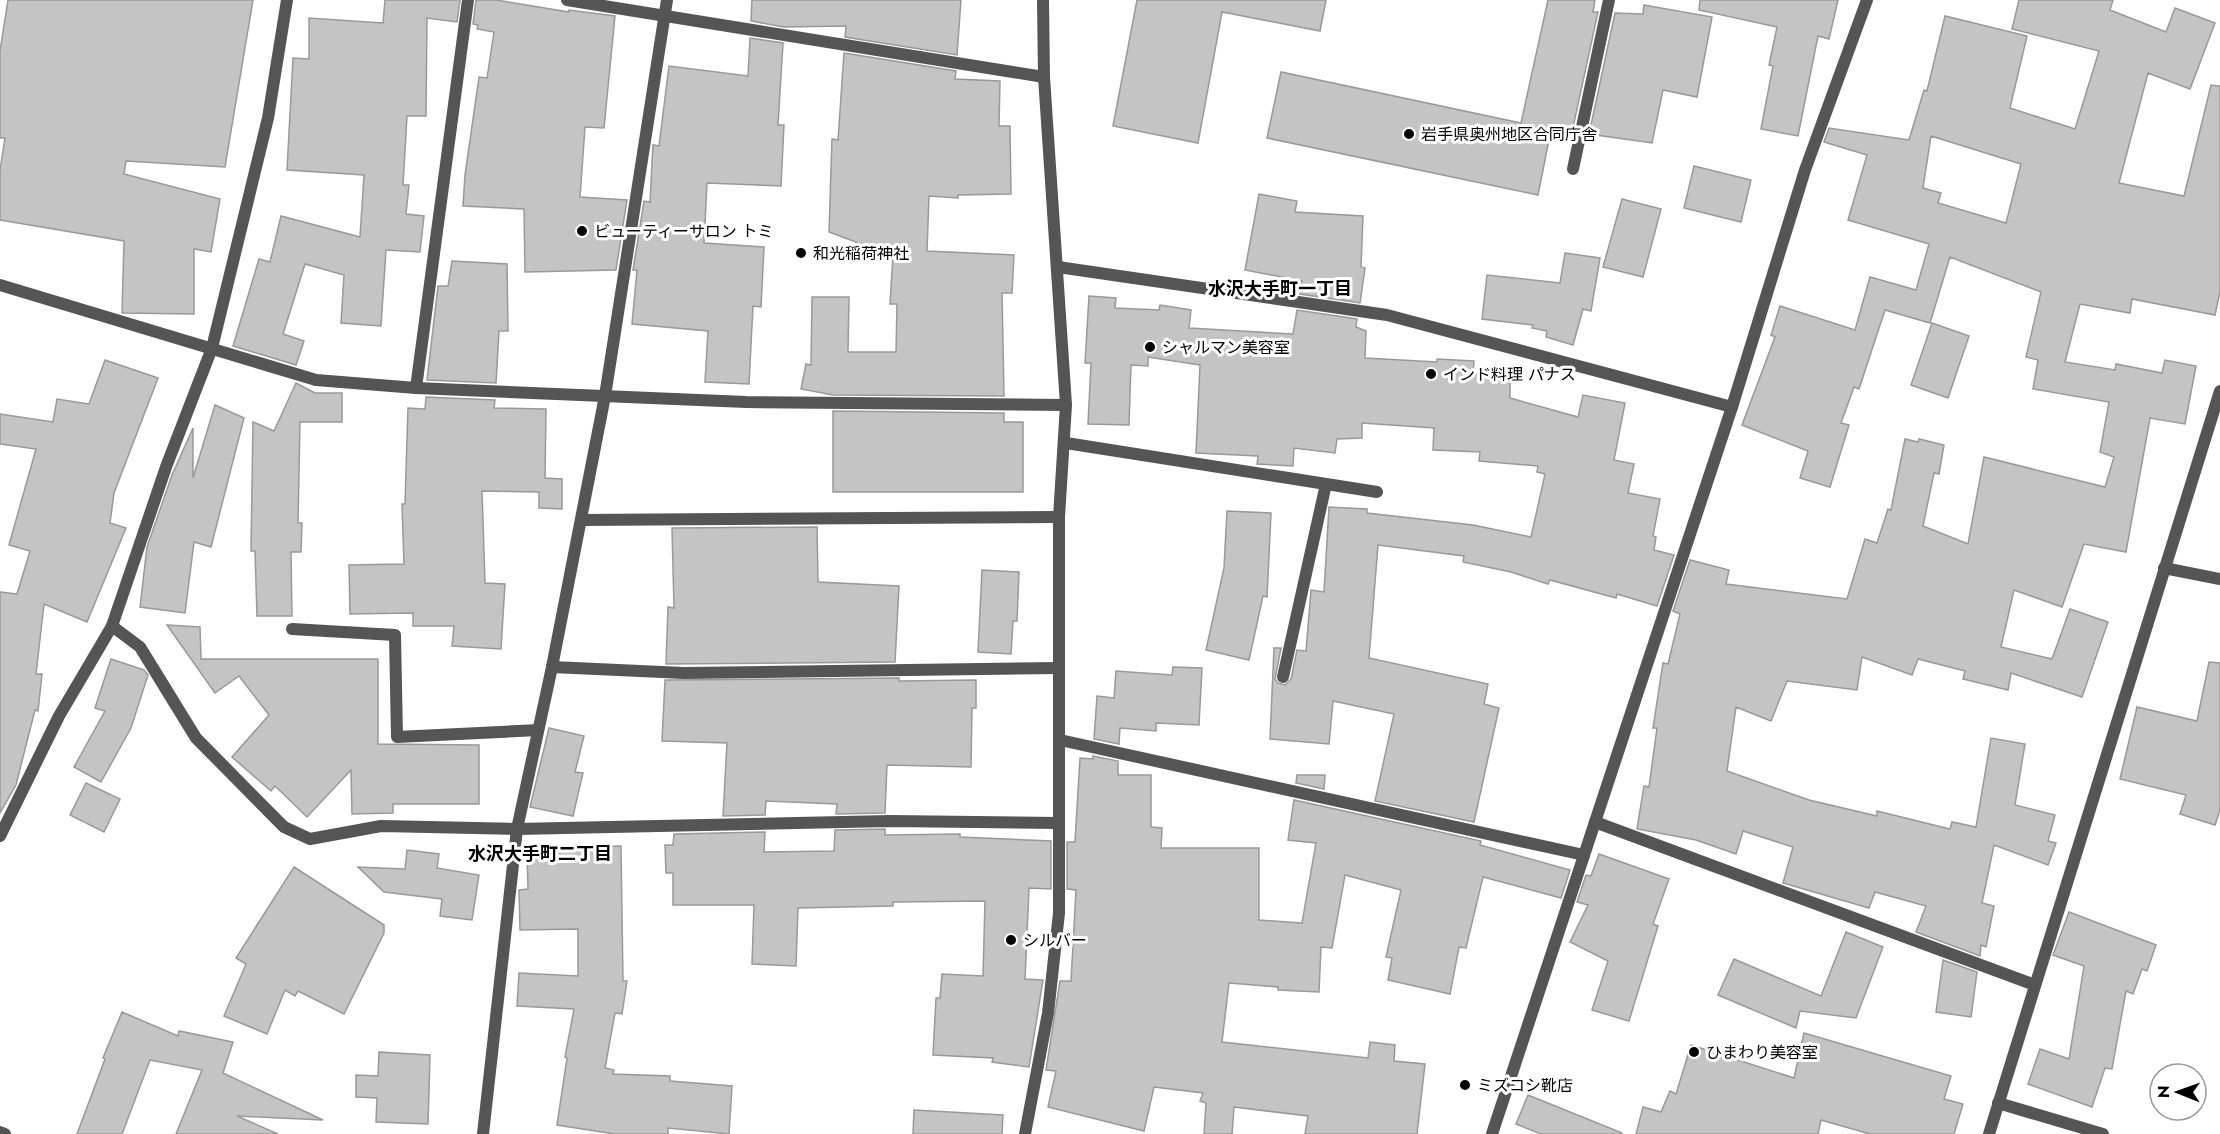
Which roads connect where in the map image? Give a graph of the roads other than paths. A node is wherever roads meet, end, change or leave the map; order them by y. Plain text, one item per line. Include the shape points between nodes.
1 (287, 0) edge
2 (468, 0) edge
3 (567, 0) edge
4 (667, 0) edge
5 (1043, 0) edge
6 (1609, 0) edge
7 (1868, 0) edge
8 (665, 16) junction
9 (1044, 77) junction
10 (1573, 169) dead end
11 (1058, 267) junction
12 (0, 285) edge
13 (212, 348) junction
14 (416, 388) junction
15 (2220, 391) edge
16 (605, 396) junction
17 (1066, 405) junction
18 (1732, 407) junction
19 (1066, 443) junction
20 (1326, 484) junction
21 (1377, 492) dead end
22 (1059, 518) junction
23 (581, 520) junction
24 (2164, 568) junction
25 (2220, 579) edge
26 (112, 626) junction
27 (292, 629) dead end
28 (552, 667) junction
29 (1059, 668) junction
30 (1283, 676) dead end
31 (538, 730) junction
32 (1060, 740) junction
33 (1595, 822) junction
34 (1057, 824) junction
35 (517, 829) junction
36 (0, 836) edge
37 (1584, 855) junction
38 (2035, 985) junction
39 (1998, 1103) junction
40 (0, 1132) edge
41 (4, 1134) edge
42 (483, 1134) edge
43 (1025, 1134) edge
44 (1492, 1134) edge
45 (1989, 1134) edge
46 (2103, 1134) edge

1 - 13 street via 268,118
2 - 14 street
3 - 8 street
4 - 8 street
5 - 9 street
6 - 10 street
7 - 18 street via 1805,170
8 - 9 street
8 - 16 street
9 - 11 street
11 - 17 street
11 - 18 street via 1388,315
12 - 13 street
13 - 14 street via 316,380
13 - 26 street via 166,467
14 - 16 street
15 - 24 street
16 - 17 street via 746,402
16 - 23 street
17 - 19 street
18 - 33 street
19 - 20 street
19 - 22 street
20 - 21 street
20 - 30 street
22 - 23 street
22 - 29 street
23 - 28 street
24 - 25 street
24 - 38 street
26 - 35 street via 140,647 196,738 284,827 310,839 381,826
26 - 36 street via 59,716
27 - 31 street via 395,635 397,737
28 - 29 street via 684,673
28 - 31 street
29 - 32 street
31 - 35 street
32 - 34 street
32 - 37 street
33 - 37 street
33 - 38 street
34 - 35 street via 856,822
34 - 43 street via 1059,913 1048,1013
35 - 42 street
37 - 44 street
38 - 39 street
39 - 45 street
39 - 46 street
40 - 41 street

